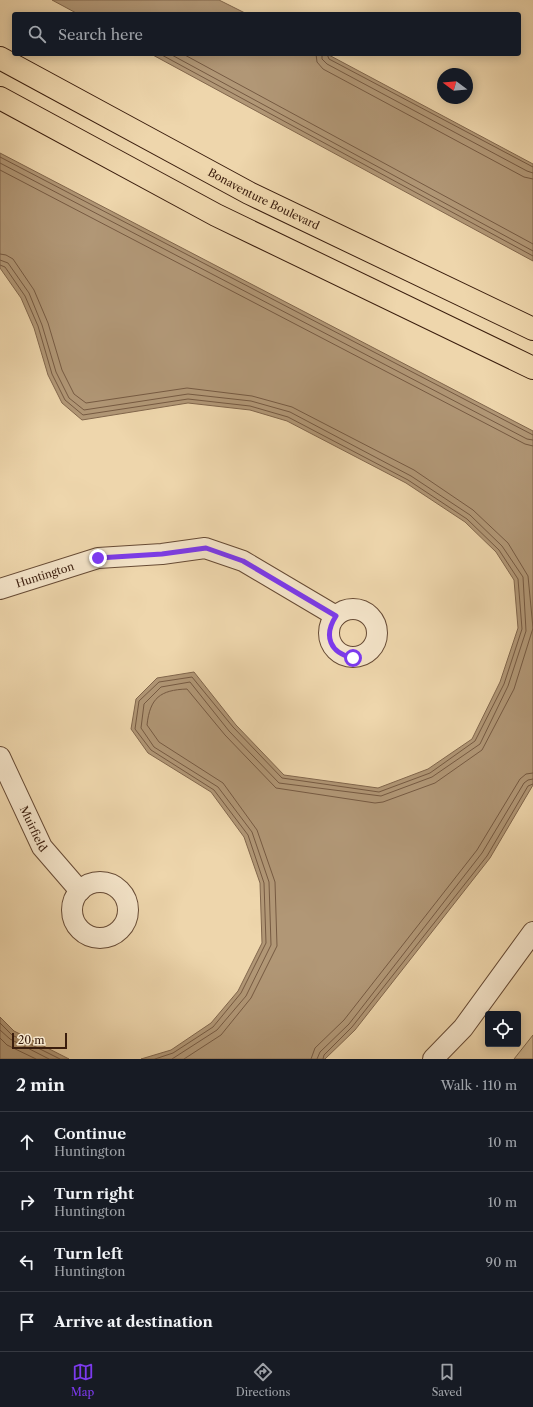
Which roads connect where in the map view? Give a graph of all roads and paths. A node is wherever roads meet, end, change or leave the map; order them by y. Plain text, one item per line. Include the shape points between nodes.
1 (0, 58) edge
2 (0, 98) edge
3 (533, 329) edge
4 (533, 368) edge
5 (0, 589) edge
6 (336, 616) dead end
7 (0, 757) edge
8 (80, 891) dead end
9 (533, 932) edge
10 (433, 1059) edge

1 - 3 main road, Bonaventure Boulevard via 249,193
2 - 4 main road via 216,216
5 - 6 street, Huntington via 98,558 206,548 243,561
7 - 8 street, Muirfield via 42,847
9 - 10 street via 462,1028

